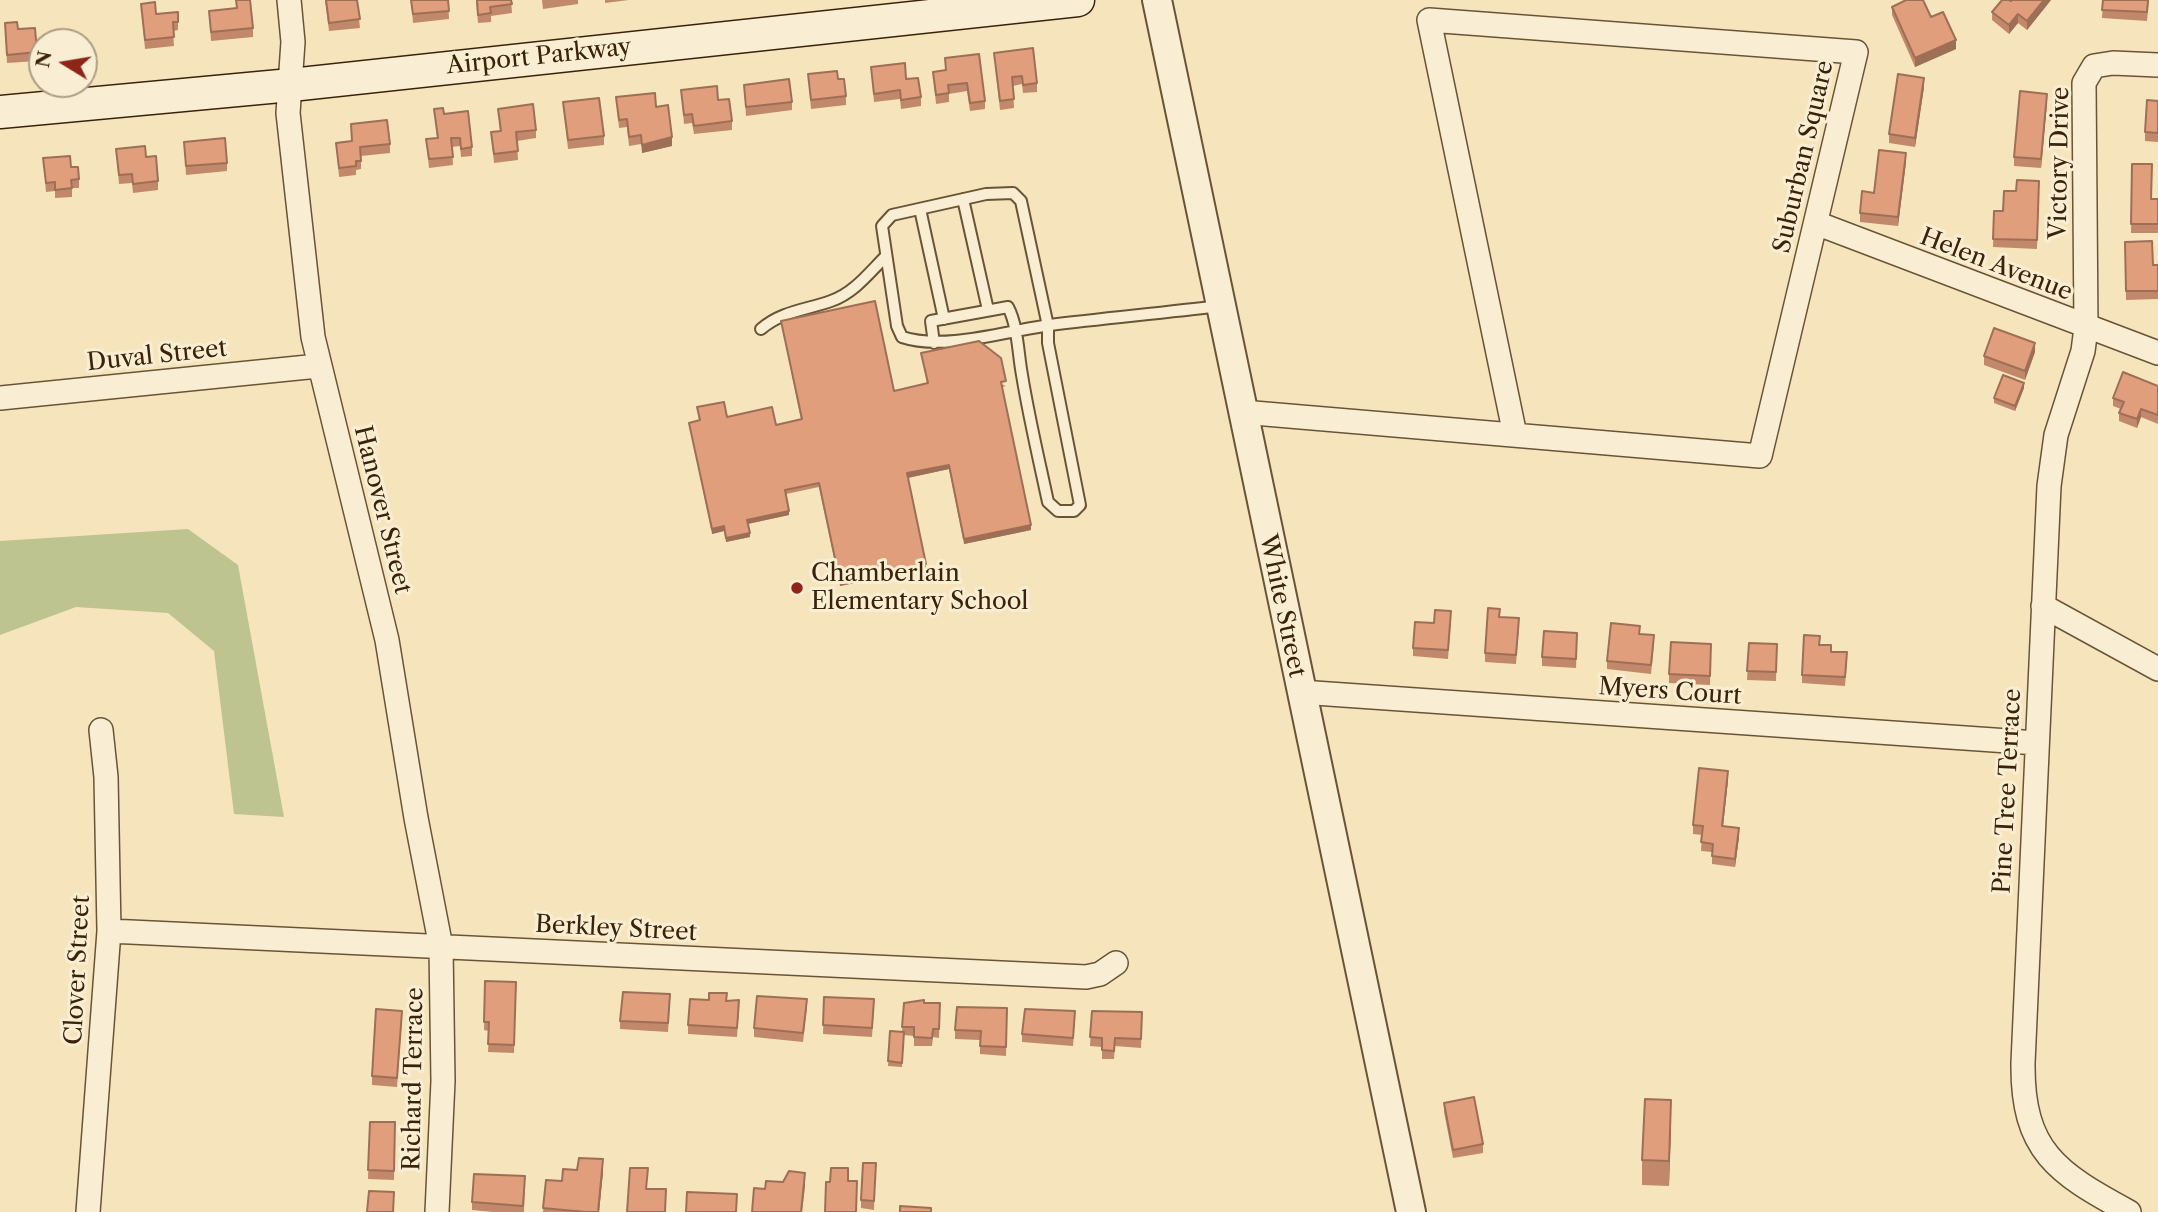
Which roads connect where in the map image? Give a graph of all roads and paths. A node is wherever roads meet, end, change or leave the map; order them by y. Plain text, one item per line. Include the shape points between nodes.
1 (289, 0) edge
2 (1078, 0) edge
3 (1157, 0) edge
4 (2158, 65) edge
5 (291, 85) junction
6 (0, 112) edge
7 (963, 200) junction
8 (920, 209) junction
9 (1816, 223) junction
10 (886, 256) junction
11 (1220, 306) junction
12 (988, 310) junction
13 (944, 318) junction
14 (1048, 326) junction
15 (761, 328) dead end
16 (2086, 328) junction
17 (1015, 330) junction
18 (934, 343) junction
19 (2158, 353) edge
20 (318, 366) junction
21 (0, 398) edge
22 (1242, 412) junction
23 (1515, 435) junction
24 (2043, 606) junction
25 (2158, 669) edge
26 (1300, 692) junction
27 (101, 730) dead end
28 (2037, 743) junction
29 (109, 931) junction
30 (442, 947) junction
31 (1116, 963) dead end
32 (88, 1212) edge
33 (437, 1212) edge
34 (1410, 1212) edge
35 (2129, 1212) edge

1 - 5 street, Hanover Street
2 - 5 main road, Airport Parkway
3 - 11 street, White Street
4 - 16 street, Victory Drive via 2094,66 2084,83
5 - 6 main road, Airport Parkway
5 - 20 street, Hanover Street via 288,113
7 - 8 lane
7 - 12 lane
7 - 14 lane via 1013,193 1021,201
8 - 10 lane via 892,215 881,226
8 - 13 lane
9 - 16 street, Helen Avenue
9 - 23 street, Suburban Square via 1760,456
9 - 23 street, Suburban Square via 1856,52 1429,20
10 - 15 lane via 851,291 775,317
10 - 18 lane via 902,337
11 - 14 lane
11 - 22 street, White Street
12 - 13 lane
12 - 17 lane via 1009,307
13 - 18 lane via 931,321
14 - 17 lane
14 - 17 lane via 1080,505 1074,511 1058,511 1048,502
16 - 19 street, Helen Avenue
16 - 24 street, Pine Tree Terrace via 2053,451
17 - 18 lane
20 - 21 street, Duval Street
20 - 30 street, Hanover Street via 387,640
22 - 23 street, Suburban Square
22 - 26 street, White Street
24 - 25 street
24 - 28 street, Pine Tree Terrace
26 - 28 street, Myers Court
26 - 34 street, White Street
27 - 29 street, Clover Street
28 - 35 street, Pine Tree Terrace via 2025,1102 2034,1136 2056,1165
29 - 30 street, Berkley Street
29 - 32 street, Clover Street
30 - 31 street, Berkley Street via 1086,977
30 - 33 street, Richard Terrace via 443,1081

